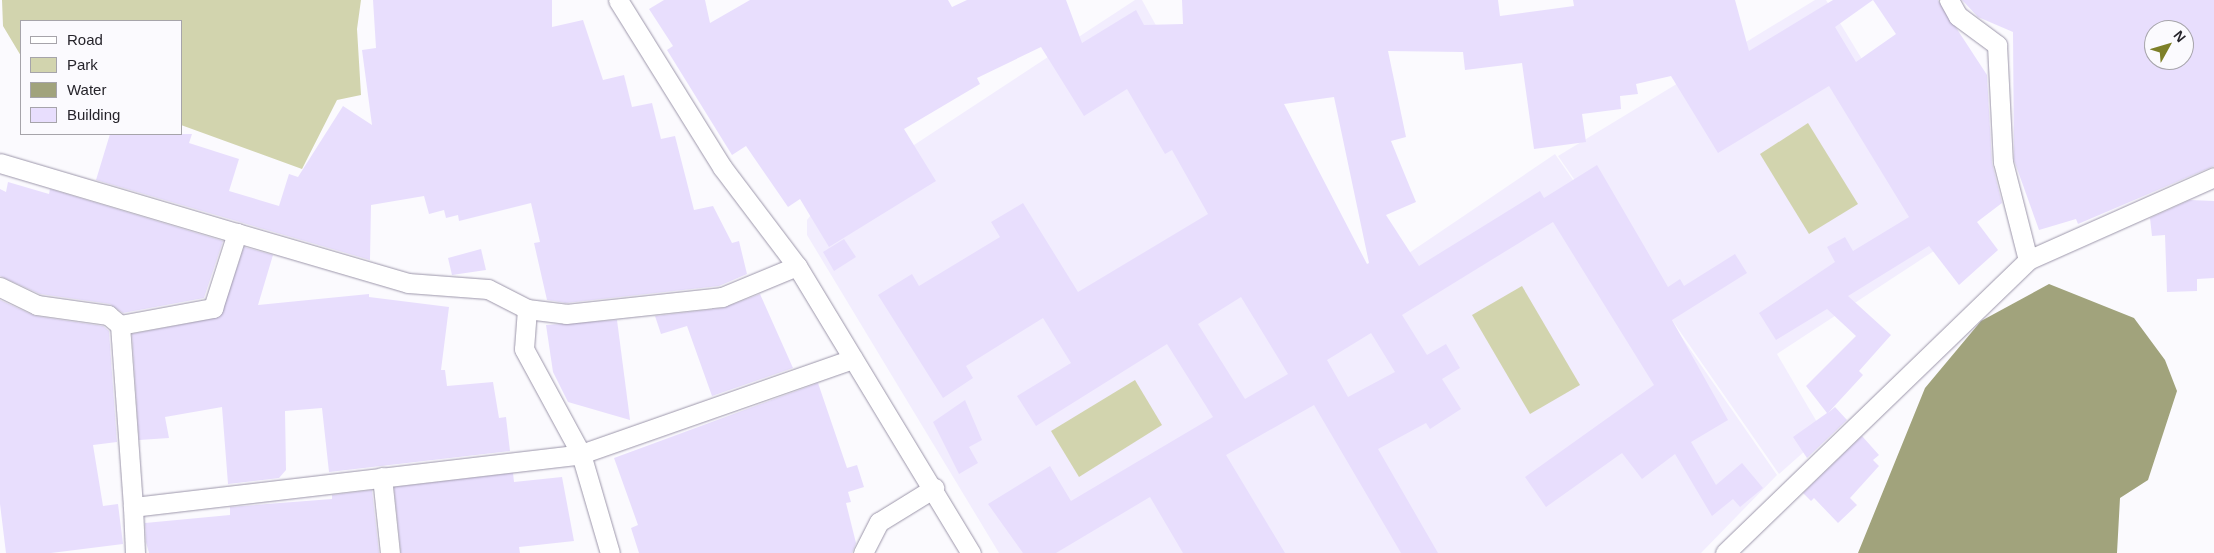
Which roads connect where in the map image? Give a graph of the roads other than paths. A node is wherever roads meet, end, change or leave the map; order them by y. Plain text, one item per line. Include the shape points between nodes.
1 (618, 0) edge
2 (1949, 0) edge
3 (0, 163) edge
4 (2214, 177) edge
5 (237, 233) junction
6 (2028, 260) junction
7 (797, 266) junction
8 (0, 287) edge
9 (526, 309) junction
10 (120, 325) junction
11 (853, 359) junction
12 (581, 454) junction
13 (382, 477) junction
14 (934, 488) junction
15 (133, 507) junction
16 (135, 553) edge
17 (390, 553) edge
18 (610, 553) edge
19 (863, 553) edge
20 (972, 553) edge
21 (1725, 553) edge

1 - 7 street via 722,167
2 - 6 street via 1958,16 1997,45 2003,162
3 - 5 street
4 - 6 street
5 - 9 street via 408,283 488,289
5 - 10 street via 213,308
6 - 21 street
7 - 9 street via 722,297 566,314
7 - 11 street
8 - 10 street via 36,305 108,315
9 - 12 street via 524,349
10 - 15 street
11 - 12 street
11 - 14 street
12 - 13 street
12 - 18 street
13 - 15 street
13 - 17 street
14 - 19 street via 879,522
14 - 20 street
15 - 16 street

